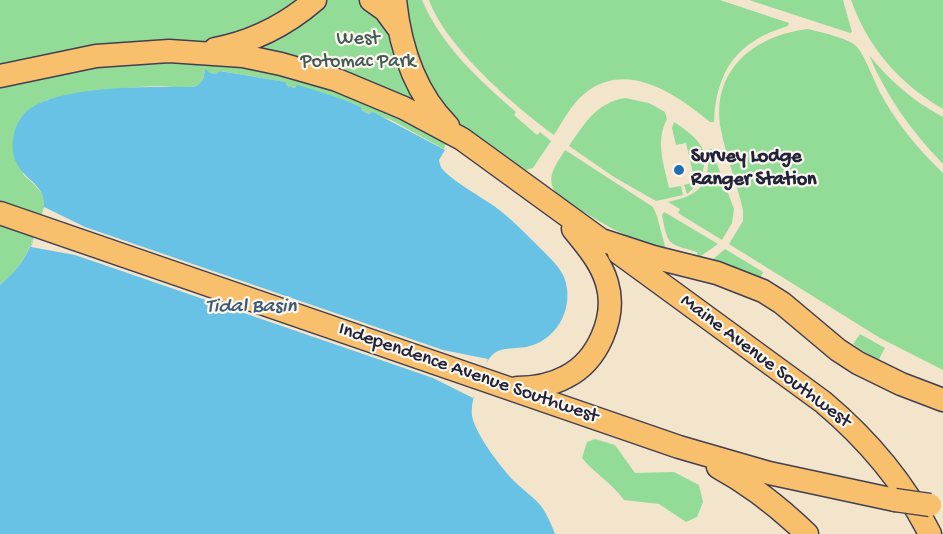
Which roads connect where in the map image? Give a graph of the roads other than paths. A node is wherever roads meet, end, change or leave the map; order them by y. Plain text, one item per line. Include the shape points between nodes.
1 (371, 0) edge
2 (395, 0) edge
3 (315, 1) edge
4 (399, 29) junction
5 (195, 52) junction
6 (11, 74) edge
7 (0, 84) edge
8 (462, 139) junction
9 (551, 202) junction
10 (4, 213) edge
11 (601, 240) junction
12 (510, 388) junction
13 (943, 400) edge
14 (679, 447) junction
15 (937, 506) edge
16 (807, 534) edge
17 (930, 534) edge

1 - 4 main road via 385,10
2 - 4 main road
3 - 5 main road via 262,34
4 - 8 main road via 422,93
5 - 6 main road via 120,53
5 - 8 main road via 265,61 329,78 396,104
6 - 7 main road
8 - 9 main road
9 - 11 main road
9 - 12 main road via 601,268 609,292 608,315 597,346 575,371 547,385
10 - 12 main road, Independence Avenue Southwest
11 - 13 main road via 763,291 858,363
11 - 17 main road, Maine Avenue Southwest via 843,418 887,465
12 - 14 main road, Independence Avenue Southwest
14 - 15 main road, Independence Avenue Southwest, bridge via 792,478
14 - 16 main road via 752,487

